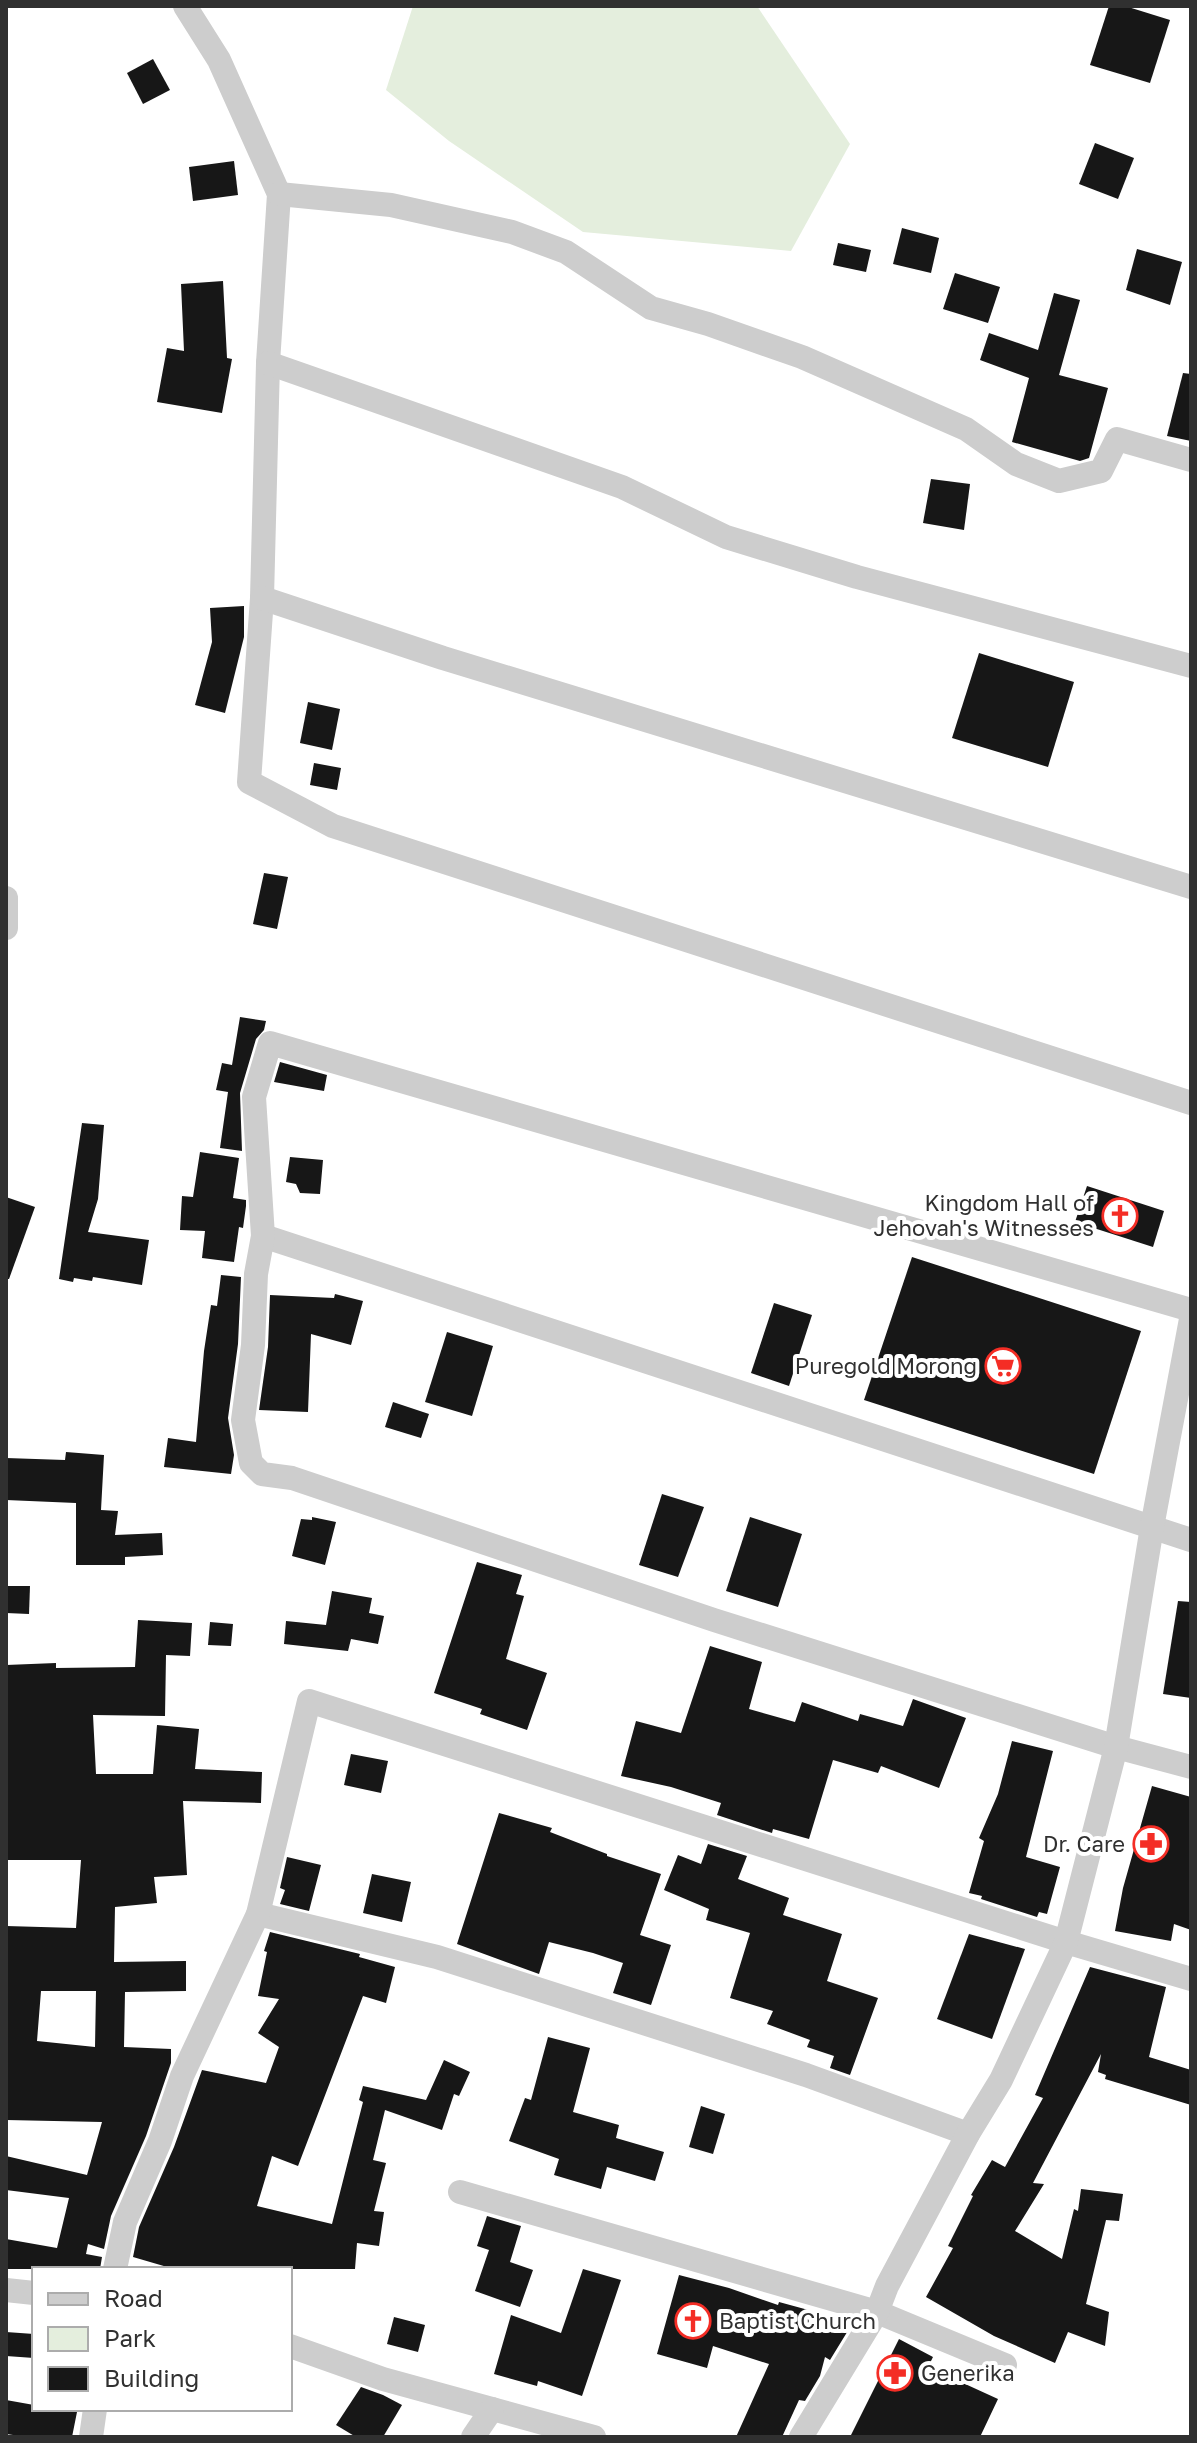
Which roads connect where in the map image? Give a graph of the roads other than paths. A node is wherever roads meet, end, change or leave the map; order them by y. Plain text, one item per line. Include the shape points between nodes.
1 (185, 6) edge
2 (279, 194) junction
3 (268, 363) junction
4 (1191, 460) edge
5 (262, 598) junction
6 (1191, 666) edge
7 (1191, 887) edge
8 (6, 898) edge
9 (6, 928) edge
10 (1191, 1103) edge
11 (263, 1236) junction
12 (1191, 1310) edge
13 (1191, 1319) edge
14 (1152, 1527) junction
15 (1191, 1540) edge
16 (1116, 1747) junction
17 (1191, 1767) edge
18 (258, 1914) junction
19 (1066, 1942) junction
20 (1191, 1979) edge
21 (968, 2134) junction
22 (460, 2192) dead end
23 (115, 2267) edge
24 (6, 2290) edge
25 (32, 2293) edge
26 (877, 2312) junction
27 (292, 2347) edge
28 (1005, 2365) dead end
29 (492, 2409) junction
30 (95, 2411) edge
31 (91, 2437) edge
32 (473, 2437) edge
33 (594, 2437) edge
34 (801, 2437) edge

1 - 2 street via 219,60
2 - 3 street
2 - 4 street via 391,205 512,232 566,252 651,308 802,357 966,429 1016,464 1059,481 1101,471 1117,439
3 - 5 street
3 - 6 street via 622,487 726,537
5 - 7 street
5 - 10 street via 249,782 333,826
8 - 9 street
11 - 12 street via 254,1097 270,1043
11 - 14 street
11 - 16 street via 243,1420 251,1463 262,1474 292,1478 714,1620
13 - 14 street
14 - 15 street
14 - 16 street
16 - 17 street
16 - 19 street
18 - 19 street via 309,1701
18 - 21 street via 437,1957 806,2075
18 - 23 street via 182,2076 125,2222
19 - 20 street
19 - 21 street via 1001,2080
21 - 26 street
22 - 26 street
24 - 25 street
26 - 28 street
26 - 34 street
27 - 29 street
29 - 32 street
29 - 33 street
30 - 31 street

